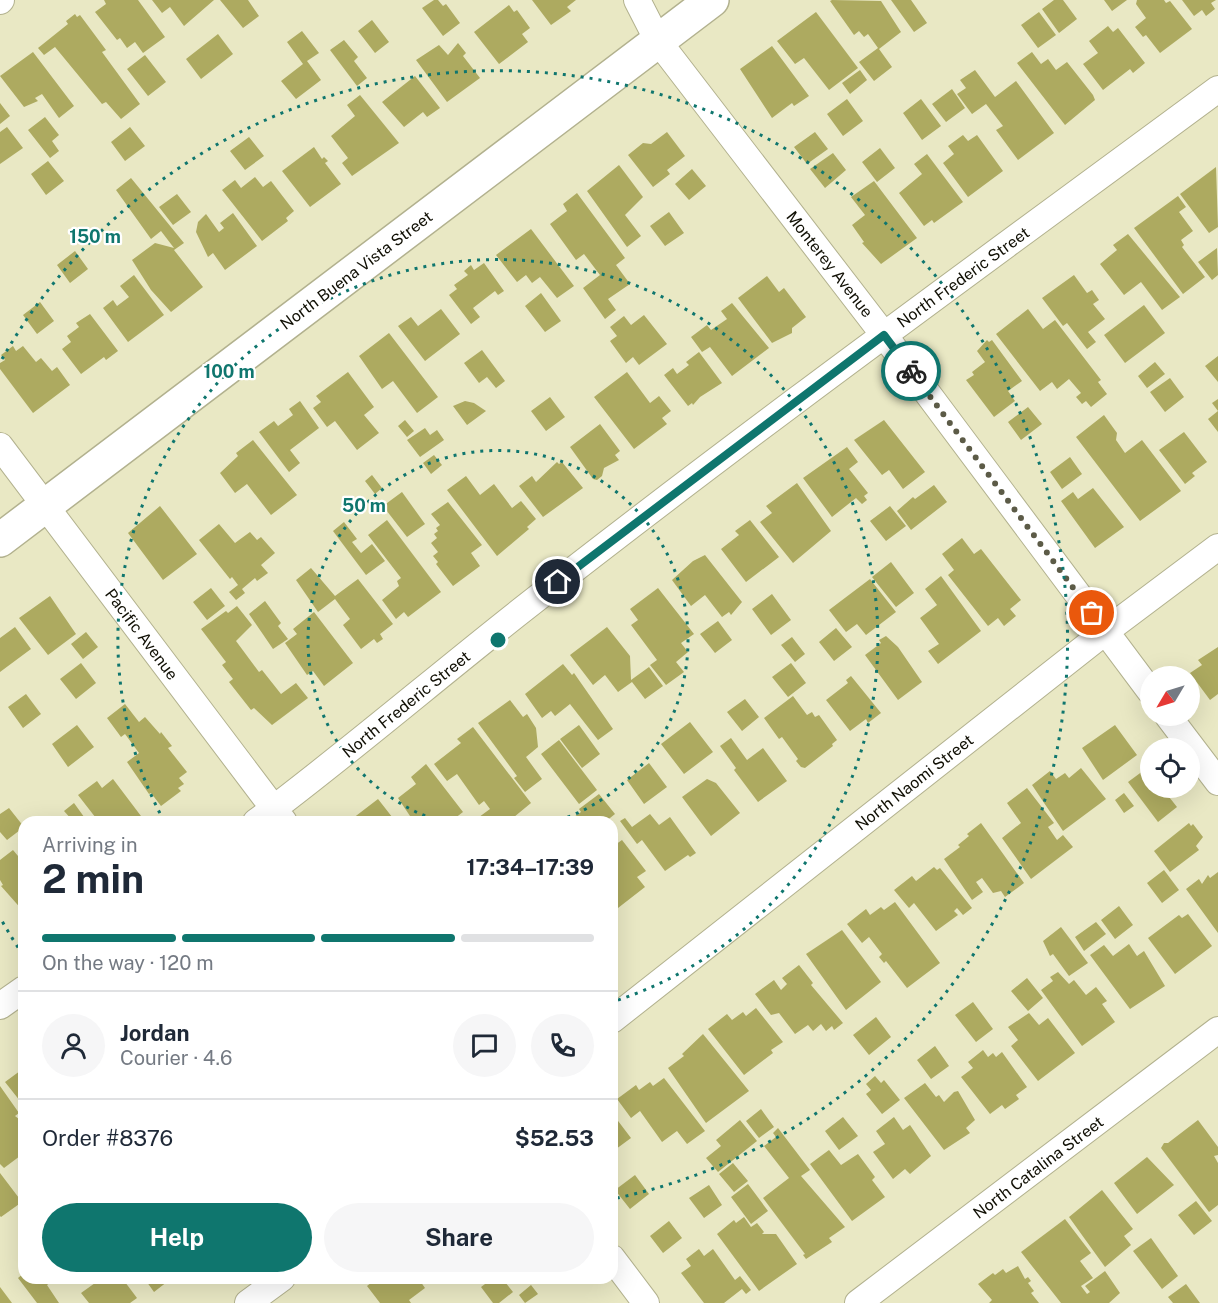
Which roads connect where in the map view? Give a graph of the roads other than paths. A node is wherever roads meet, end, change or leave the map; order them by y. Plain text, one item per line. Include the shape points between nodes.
1 (637, 0) edge
2 (649, 0) edge
3 (712, 0) edge
4 (658, 41) junction
5 (1218, 88) edge
6 (884, 335) junction
7 (0, 446) edge
8 (47, 505) junction
9 (0, 540) edge
10 (1218, 546) edge
11 (1106, 631) junction
12 (1140, 678) edge
13 (1176, 726) edge
14 (1218, 782) edge
15 (270, 816) edge
16 (273, 816) edge
17 (18, 993) edge
18 (0, 1006) edge
19 (618, 1015) edge
20 (1218, 1030) edge
21 (618, 1266) edge
22 (274, 1284) edge
23 (248, 1303) edge
24 (646, 1303) edge
25 (858, 1303) edge

1 - 4 street
2 - 4 street
3 - 4 main road, North Buena Vista Street
4 - 6 street, Monterey Avenue
4 - 8 main road, North Buena Vista Street
5 - 6 street, North Frederic Street
6 - 11 street, Monterey Avenue
6 - 16 street, North Frederic Street via 522,609
7 - 8 street, Pacific Avenue
8 - 9 main road, North Buena Vista Street
8 - 15 street, Pacific Avenue
10 - 11 street, North Naomi Street
11 - 12 street, Monterey Avenue
11 - 19 street, North Naomi Street
13 - 14 street
17 - 18 street
20 - 25 street, North Catalina Street
21 - 24 street
22 - 23 street

